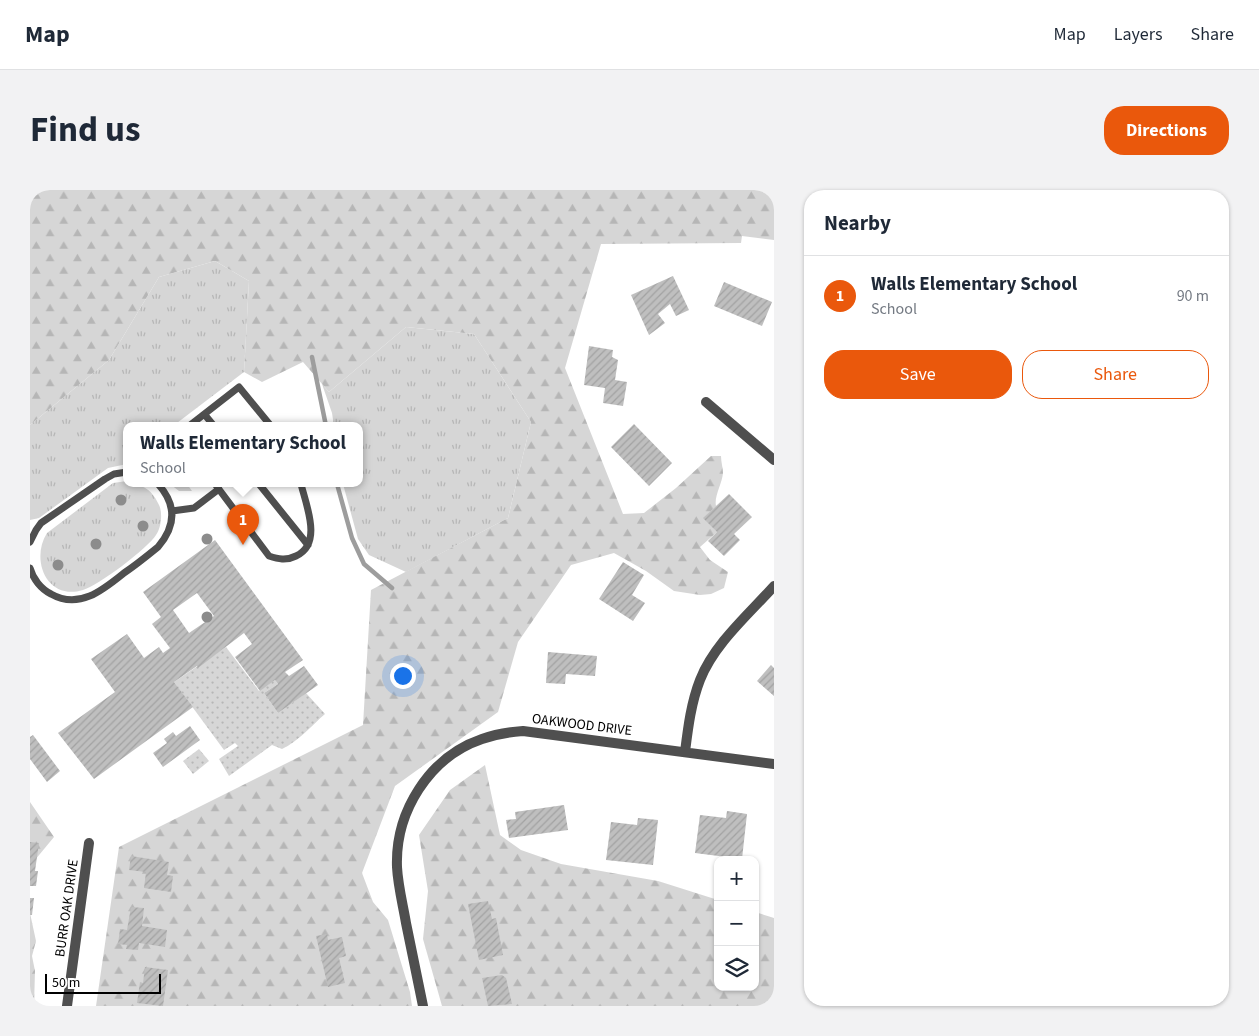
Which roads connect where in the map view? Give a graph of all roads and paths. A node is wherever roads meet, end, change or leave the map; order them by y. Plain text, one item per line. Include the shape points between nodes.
1 (706, 402) dead end
2 (205, 414) junction
3 (194, 422) edge
4 (211, 422) edge
5 (267, 422) edge
6 (774, 460) edge
7 (123, 473) edge
8 (160, 487) edge
9 (216, 487) edge
10 (218, 487) edge
11 (261, 487) edge
12 (302, 487) edge
13 (172, 511) junction
14 (30, 539) edge
15 (308, 545) junction
16 (30, 568) edge
17 (774, 586) edge
18 (685, 752) junction
19 (774, 764) edge
20 (89, 843) dead end
21 (66, 1006) edge
22 (422, 1006) edge

1 - 6 street
2 - 3 lane
2 - 4 lane
2 - 5 lane via 240,387
7 - 14 lane via 105,479 41,523
8 - 13 lane
9 - 13 lane via 194,508
10 - 15 lane via 269,556 287,559 302,553
11 - 15 lane
12 - 15 lane via 310,525
13 - 16 lane via 169,531 158,547 107,587 86,598 67,600 49,593 35,579
17 - 18 street via 708,663 694,695
18 - 19 street, OAKWOOD DRIVE
18 - 22 street, OAKWOOD DRIVE via 523,731 480,739 445,759 420,787 410,804 398,848 400,892
20 - 21 street, BURR OAK DRIVE

